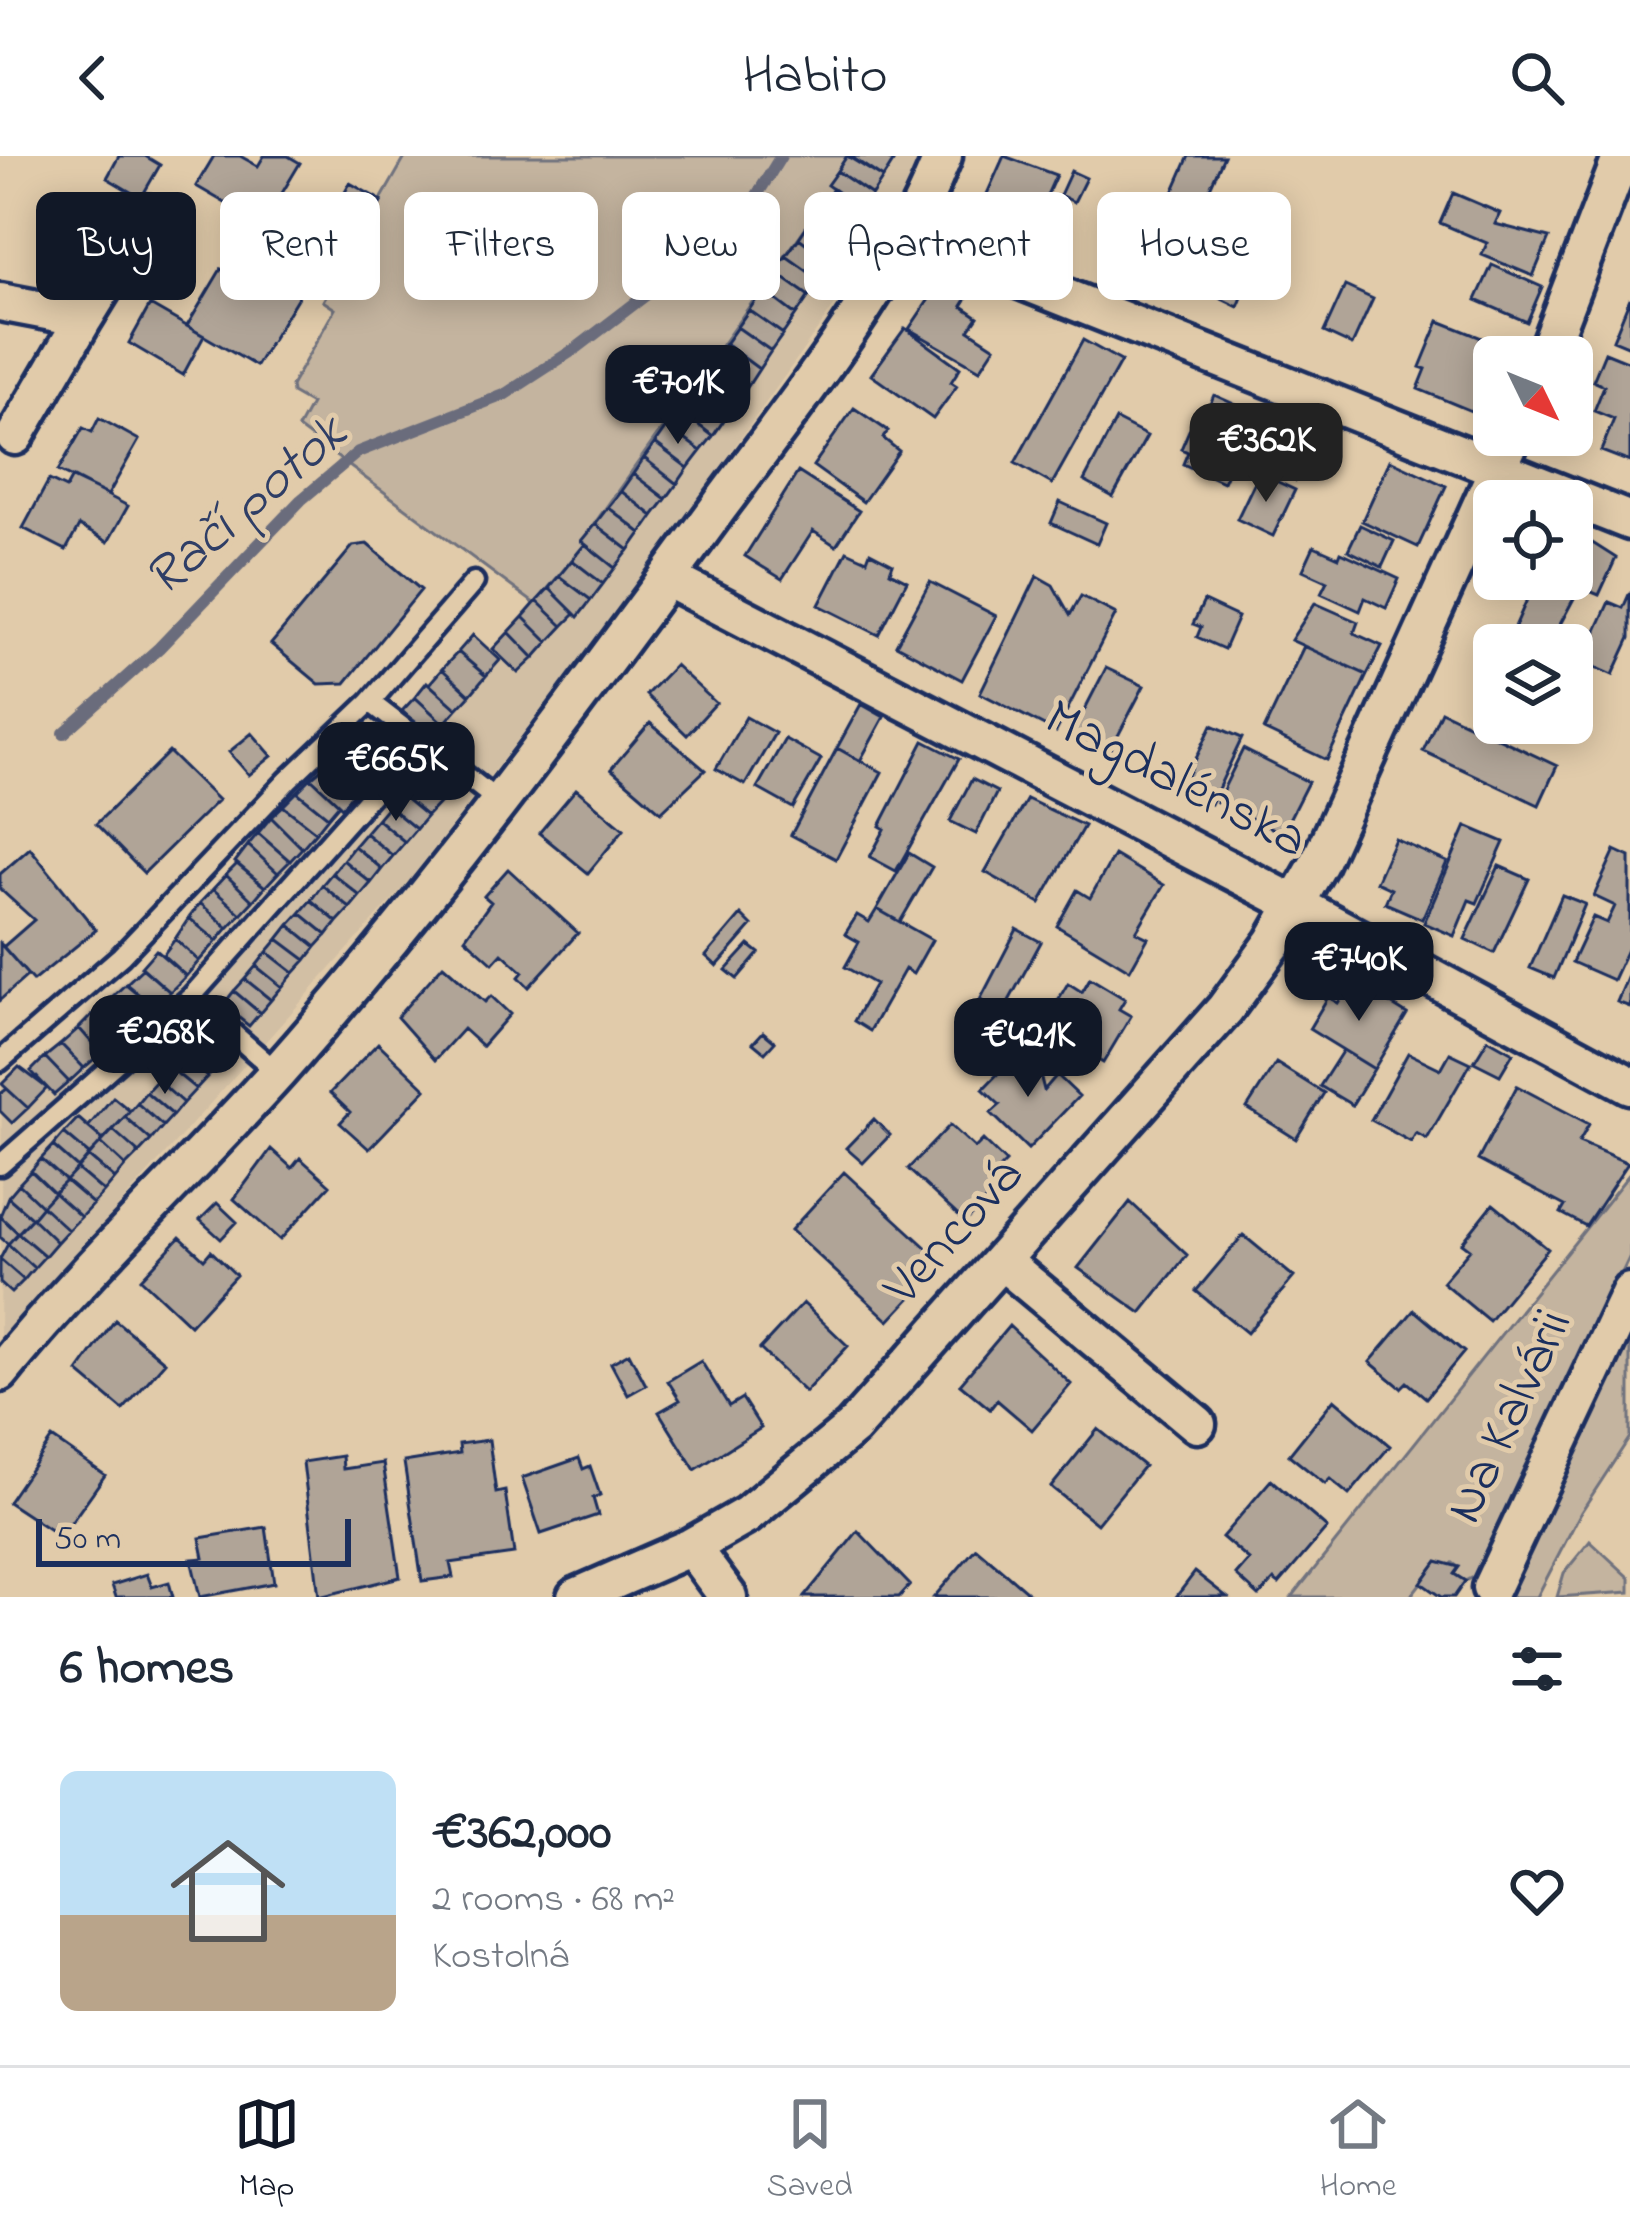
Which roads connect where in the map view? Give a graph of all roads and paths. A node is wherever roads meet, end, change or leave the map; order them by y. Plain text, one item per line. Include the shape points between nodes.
1 (943, 156) edge
2 (1622, 156) edge
3 (927, 192) edge
4 (95, 300) edge
5 (866, 300) edge
6 (1071, 300) edge
7 (0, 302) edge
8 (84, 318) junction
9 (1553, 336) edge
10 (15, 436) dead end
11 (1505, 456) edge
12 (1499, 470) junction
13 (1630, 521) edge
14 (668, 578) junction
15 (474, 582) dead end
16 (370, 702) junction
17 (430, 752) junction
18 (498, 801) junction
19 (1297, 905) junction
20 (191, 997) junction
21 (0, 1061) edge
22 (277, 1072) junction
23 (1630, 1085) edge
24 (0, 1165) edge
25 (1004, 1262) junction
26 (1630, 1292) edge
27 (0, 1373) edge
28 (1197, 1424) dead end
29 (691, 1547) junction
30 (1490, 1588) dead end
31 (576, 1597) edge
32 (728, 1597) edge

1 - 3 street
2 - 9 street
4 - 8 street
5 - 14 street
6 - 12 street
7 - 8 street
8 - 10 street
11 - 12 street, Vencová
12 - 13 street
12 - 19 street, Vencová
14 - 18 street
14 - 19 street, Magdalénska
15 - 16 lane
16 - 17 lane
16 - 21 lane via 122,956
17 - 18 lane
17 - 20 lane via 385,779
18 - 22 street
19 - 23 street, Magdalénska
19 - 25 street, Vencová via 1225,1010
20 - 22 lane
20 - 24 lane
22 - 27 street
25 - 28 street
25 - 29 street, Vencová via 852,1428 748,1515
26 - 30 street, Na Kalvárii
29 - 31 street, Vencová
29 - 32 street

